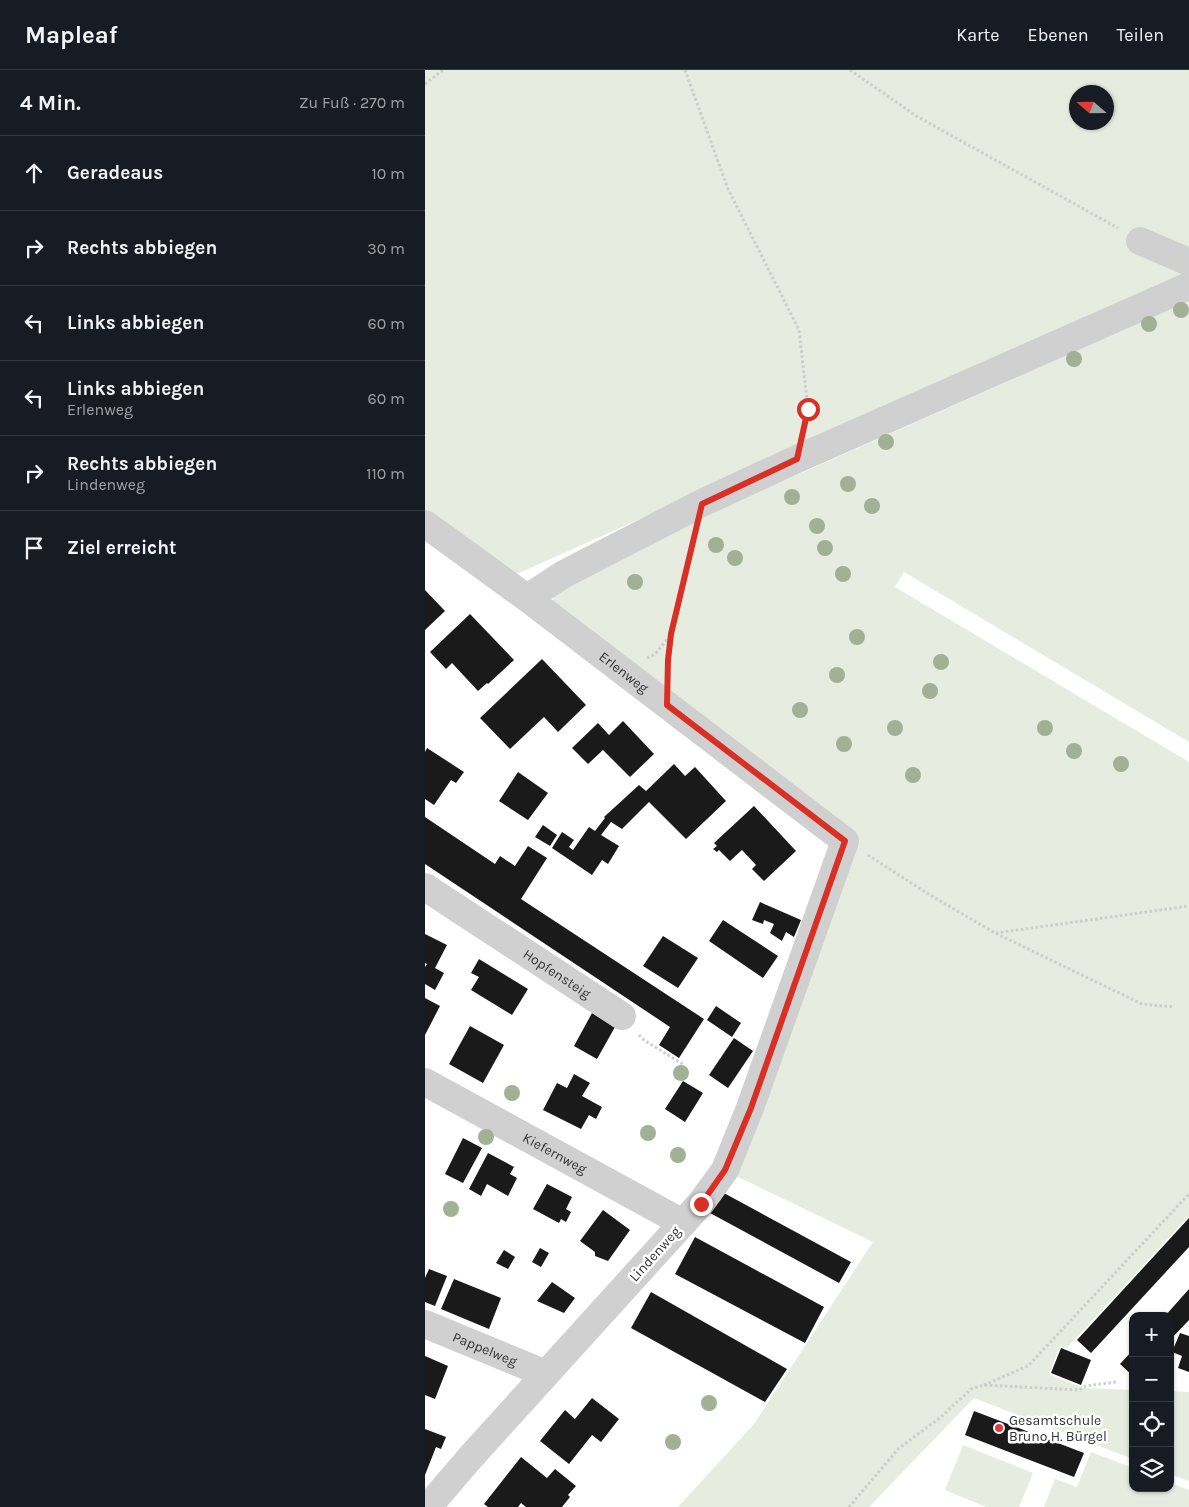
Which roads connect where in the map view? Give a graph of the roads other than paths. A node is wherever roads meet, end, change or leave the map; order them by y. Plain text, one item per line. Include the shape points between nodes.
1 (1140, 241) road end
2 (1189, 262) edge
3 (1189, 286) edge
4 (425, 524) edge
5 (527, 598) junction
6 (845, 841) joint
7 (425, 887) edge
8 (622, 1016) road end
9 (425, 1082) edge
10 (683, 1222) junction
11 (425, 1324) edge
12 (546, 1374) junction
13 (427, 1507) edge

1 - 2 street
3 - 5 street via 797,459 564,574
4 - 5 street, Erlenweg
5 - 6 street, Erlenweg
6 - 10 street, Lindenweg via 751,1108 725,1170 701,1204
7 - 8 street, Hopfensteig
9 - 10 street, Kiefernweg
10 - 12 street, Lindenweg
11 - 12 street, Pappelweg
12 - 13 street, Lindenweg

